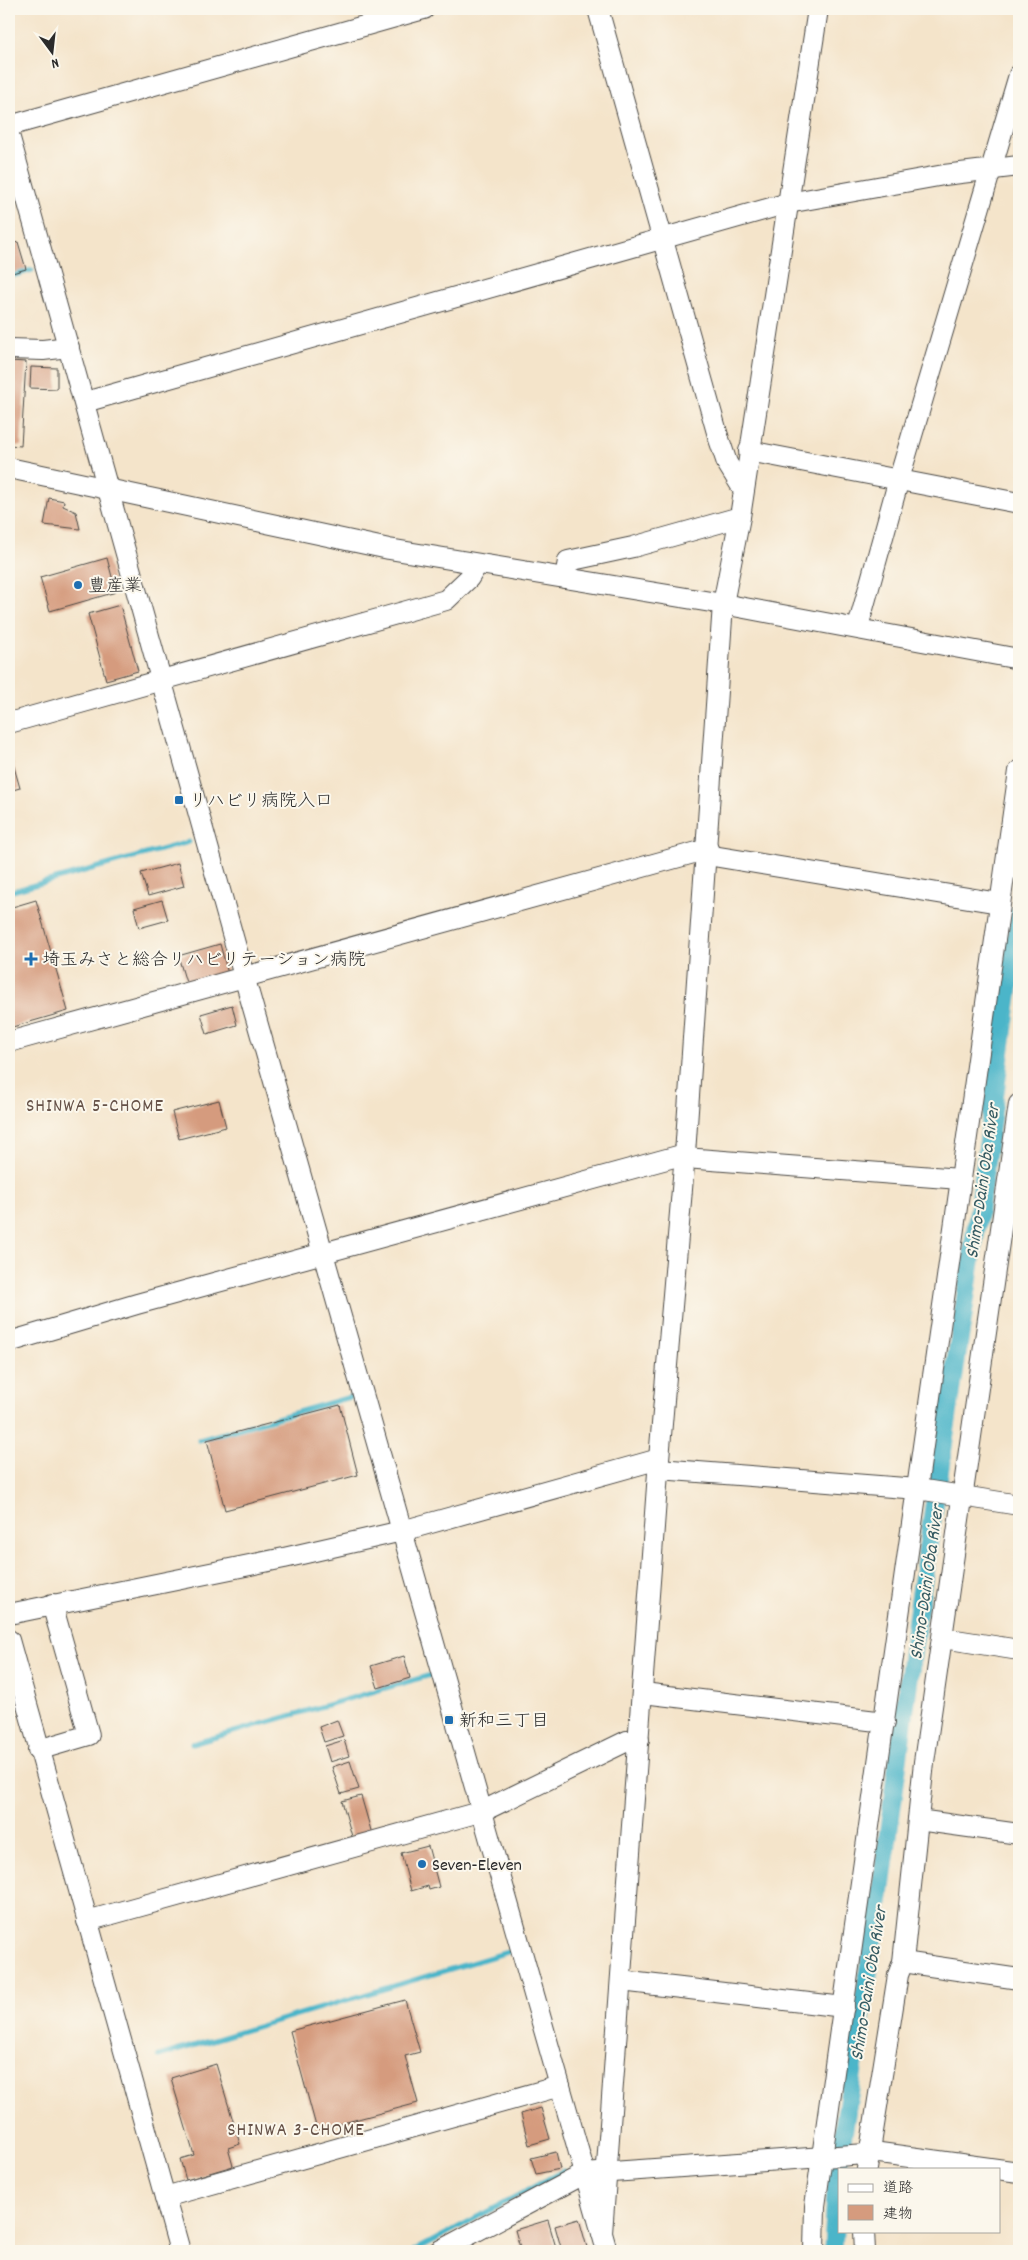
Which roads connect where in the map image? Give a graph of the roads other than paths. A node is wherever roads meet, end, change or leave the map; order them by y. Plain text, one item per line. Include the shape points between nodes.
1 (424, 9) edge
2 (598, 9) edge
3 (818, 9) edge
4 (1019, 75) edge
5 (9, 126) edge
6 (9, 135) edge
7 (1019, 166) edge
8 (990, 171) junction
9 (788, 203) junction
10 (662, 238) junction
11 (69, 347) junction
12 (9, 349) edge
13 (85, 402) junction
14 (749, 451) junction
15 (9, 468) edge
16 (899, 479) junction
17 (109, 488) junction
18 (743, 489) junction
19 (1019, 502) edge
20 (740, 517) junction
21 (477, 564) junction
22 (565, 578) junction
23 (724, 604) junction
24 (858, 627) junction
25 (1019, 658) edge
26 (162, 679) junction
27 (9, 722) edge
28 (1019, 771) edge
29 (708, 852) junction
30 (999, 903) junction
31 (244, 976) junction
32 (9, 1042) edge
33 (1019, 1104) edge
34 (685, 1156) junction
35 (960, 1179) junction
36 (1013, 1193) edge
37 (324, 1253) junction
38 (9, 1342) edge
39 (659, 1464) junction
40 (918, 1489) junction
41 (963, 1496) junction
42 (1019, 1505) edge
43 (402, 1531) junction
44 (52, 1604) junction
45 (9, 1614) edge
46 (943, 1638) junction
47 (9, 1640) edge
48 (1019, 1650) edge
49 (643, 1693) junction
50 (884, 1722) junction
51 (639, 1740) junction
52 (38, 1750) junction
53 (483, 1811) junction
54 (918, 1820) junction
55 (1019, 1834) edge
56 (87, 1921) junction
57 (903, 1962) junction
58 (1019, 1979) edge
59 (621, 1981) junction
60 (844, 2007) junction
61 (560, 2086) junction
62 (822, 2155) junction
63 (868, 2161) edge
64 (990, 2168) edge
65 (1000, 2169) edge
66 (1019, 2172) edge
67 (605, 2173) junction
68 (584, 2174) junction
69 (166, 2197) junction
70 (864, 2232) edge
71 (604, 2242) edge
72 (180, 2251) edge
73 (439, 2251) edge
74 (814, 2251) edge
75 (865, 2251) edge

1 - 5 street
2 - 10 street
3 - 9 street
4 - 8 street
6 - 11 street
7 - 8 street
8 - 9 street via 944,175
8 - 16 street
9 - 10 street
9 - 14 street
10 - 13 street
10 - 18 street via 726,463
11 - 12 street
11 - 13 street
13 - 17 street
14 - 16 street
14 - 18 street
15 - 17 street
16 - 19 street
16 - 24 street
17 - 21 street via 389,550
17 - 26 street
18 - 20 street
20 - 22 street via 633,547 568,561
20 - 23 street
21 - 22 street
21 - 26 street via 469,578 446,600
22 - 23 street
23 - 24 street
23 - 29 street
24 - 25 street
26 - 27 street
26 - 31 street
28 - 30 street
29 - 30 street
29 - 31 street
29 - 34 street
30 - 35 street
31 - 32 street
31 - 37 street
33 - 36 street
34 - 35 street
34 - 37 street
34 - 39 street
35 - 40 street
36 - 41 street
37 - 38 street
37 - 43 street
39 - 40 street
39 - 43 street
39 - 49 street
40 - 41 street
40 - 50 street
41 - 42 street
41 - 46 street
43 - 44 street
43 - 53 street
44 - 45 street
44 - 52 street via 88,1735
46 - 48 street
46 - 54 street
47 - 52 street
49 - 50 street
49 - 51 street
50 - 60 street
51 - 53 street via 627,1741
51 - 59 street
52 - 56 street
53 - 56 street
53 - 61 street
54 - 55 street
54 - 57 street
56 - 69 street
57 - 58 street
57 - 63 street via 898,1975
59 - 60 street
59 - 67 street
60 - 62 street
61 - 68 street
61 - 69 street
62 - 63 street
62 - 67 street
62 - 74 street via 815,2206
63 - 64 street via 880,2153
65 - 66 street
67 - 68 street
67 - 71 street
68 - 71 street
68 - 73 street
69 - 72 street
70 - 75 street

